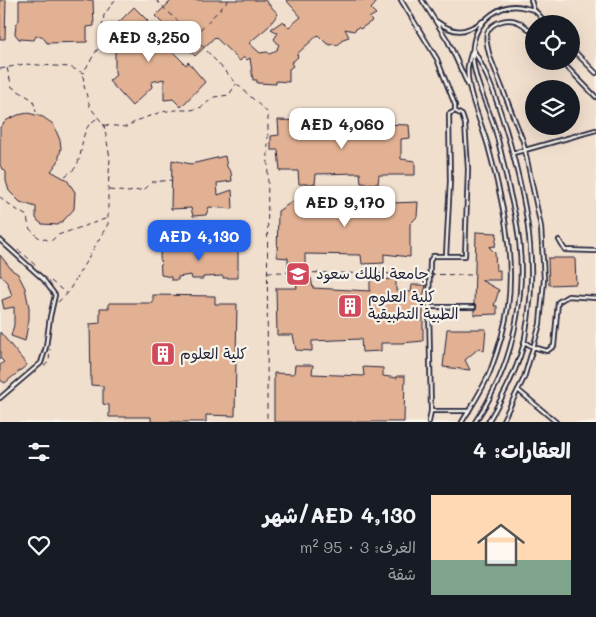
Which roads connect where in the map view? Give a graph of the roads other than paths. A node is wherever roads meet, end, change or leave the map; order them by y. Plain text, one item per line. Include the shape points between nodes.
1 (401, 0) edge
2 (422, 0) edge
3 (531, 0) edge
4 (534, 10) junction
5 (539, 15) edge
6 (435, 20) junction
7 (484, 20) junction
8 (525, 26) edge
9 (473, 48) junction
10 (580, 57) edge
11 (570, 70) edge
12 (596, 73) edge
13 (469, 86) junction
14 (596, 97) edge
15 (455, 112) junction
16 (596, 130) edge
17 (525, 150) junction
18 (512, 153) junction
19 (0, 240) edge
20 (559, 240) dead end
21 (596, 251) edge
22 (446, 256) junction
23 (596, 298) edge
24 (429, 307) junction
25 (474, 307) dead end
26 (524, 342) junction
27 (533, 347) junction
28 (518, 390) junction
29 (0, 398) edge
30 (431, 411) junction
31 (469, 411) junction
32 (429, 422) edge
33 (462, 422) edge
34 (475, 422) edge
35 (488, 422) edge
36 (502, 422) edge
37 (556, 422) edge

1 - 15 lane via 437,59
2 - 6 lane
3 - 4 lane
4 - 5 lane
4 - 7 lane via 518,5 506,7 492,12
6 - 7 lane via 457,32
6 - 13 lane
7 - 9 lane via 475,36
8 - 17 lane via 517,21 505,20 493,24 487,32 487,46
9 - 13 lane via 468,67
9 - 18 lane via 497,100
9 - 34 lane via 473,64 505,172 517,227 521,266 516,322 507,359 490,399
10 - 12 lane
11 - 14 lane
13 - 31 lane via 500,195 509,242 510,275 508,306 491,370
15 - 22 lane via 449,114
15 - 22 lane via 462,115 466,133 468,169 464,256
16 - 17 lane
17 - 18 lane
17 - 27 lane via 541,227 544,279 540,324
18 - 26 lane via 523,191 531,250 531,297
19 - 29 lane via 43,279 55,295 41,363
20 - 21 lane via 565,250
22 - 24 lane via 433,256 430,261
23 - 27 lane via 568,296 558,302 554,346 547,351
24 - 25 lane
24 - 30 lane
26 - 27 lane
26 - 35 lane via 508,386
27 - 28 lane
28 - 36 lane
28 - 37 lane
30 - 31 lane
30 - 32 lane
31 - 33 lane

